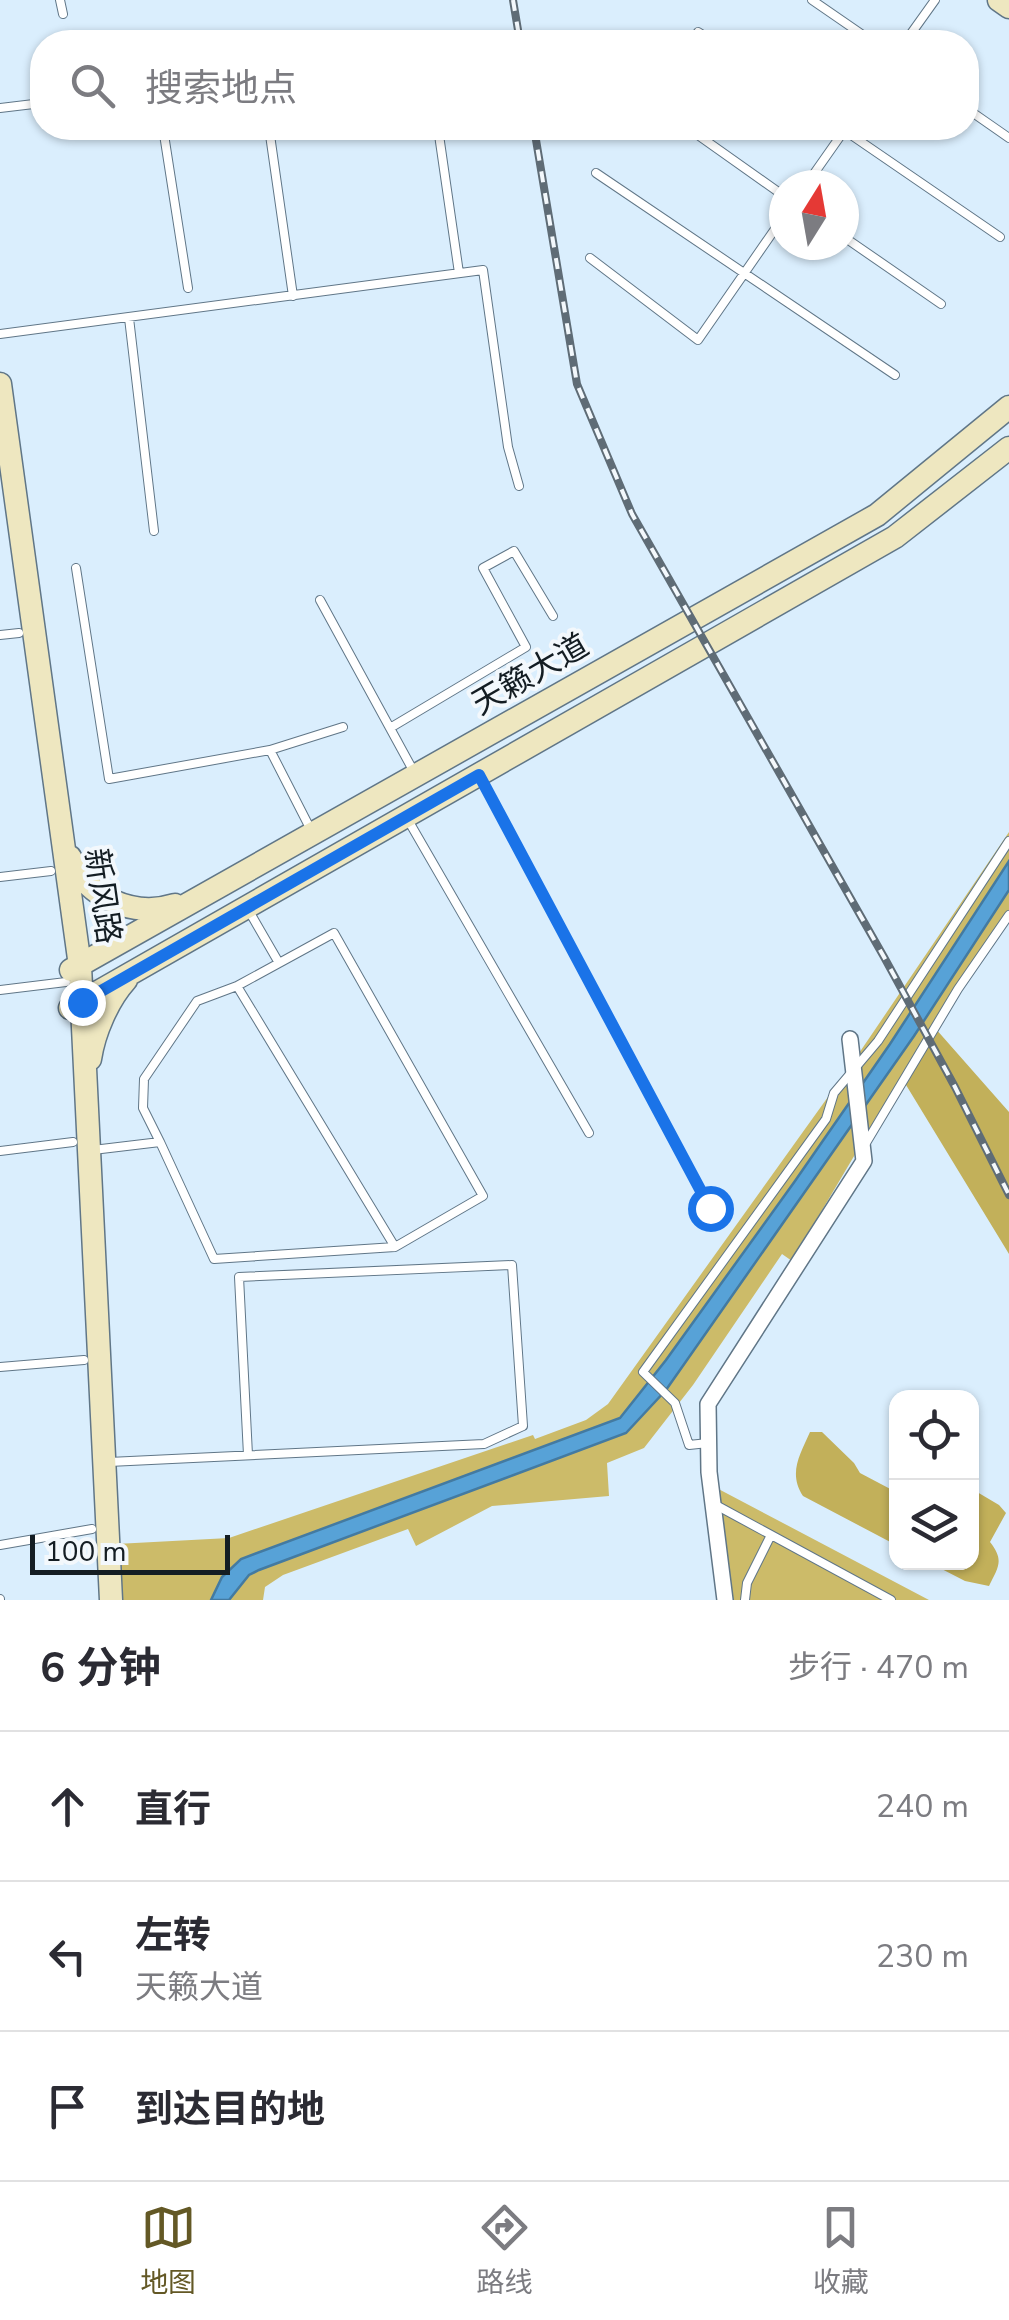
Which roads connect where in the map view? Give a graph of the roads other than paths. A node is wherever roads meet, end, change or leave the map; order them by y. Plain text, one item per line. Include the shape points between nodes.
1 (60, 0) edge
2 (812, 0) edge
3 (935, 0) edge
4 (999, 0) edge
5 (1009, 7) edge
6 (62, 14) dead end
7 (856, 30) edge
8 (914, 30) edge
9 (30, 104) edge
10 (0, 108) edge
11 (979, 117) edge
12 (1009, 138) edge
13 (165, 140) edge
14 (271, 140) edge
15 (440, 140) edge
16 (705, 140) edge
17 (836, 140) edge
18 (861, 140) edge
19 (816, 170) edge
20 (596, 174) dead end
21 (769, 185) edge
22 (1000, 237) dead end
23 (769, 238) edge
24 (859, 247) edge
25 (590, 258) dead end
26 (458, 273) junction
27 (743, 275) junction
28 (188, 288) dead end
29 (293, 296) junction
30 (941, 304) dead end
31 (129, 318) junction
32 (0, 334) edge
33 (895, 375) dead end
34 (0, 384) edge
35 (1009, 407) edge
36 (1007, 453) edge
37 (520, 486) dead end
38 (0, 497) edge
39 (154, 531) dead end
40 (76, 568) dead end
41 (320, 600) dead end
42 (553, 616) dead end
43 (9, 634) edge
44 (343, 727) dead end
45 (390, 728) junction
46 (270, 750) junction
47 (479, 775) junction
48 (416, 776) junction
49 (406, 816) junction
50 (313, 834) junction
51 (63, 839) junction
52 (1009, 841) edge
53 (52, 871) junction
54 (0, 878) edge
55 (202, 897) junction
56 (247, 907) junction
57 (1009, 916) edge
58 (278, 963) junction
59 (133, 972) junction
60 (70, 973) junction
61 (237, 986) junction
62 (0, 990) edge
63 (74, 1006) junction
64 (850, 1039) dead end
65 (853, 1076) junction
66 (86, 1092) junction
67 (588, 1133) dead end
68 (863, 1139) junction
69 (160, 1142) junction
70 (81, 1146) junction
71 (0, 1151) edge
72 (710, 1208) dead end
73 (395, 1248) junction
74 (84, 1360) junction
75 (0, 1366) edge
76 (708, 1443) junction
77 (248, 1455) junction
78 (104, 1462) junction
79 (713, 1503) junction
80 (92, 1530) junction
81 (771, 1535) junction
82 (0, 1545) edge
83 (96, 1600) edge
84 (111, 1600) edge
85 (725, 1600) edge
86 (745, 1600) edge
87 (890, 1600) edge

1 - 6 lane
2 - 7 lane
3 - 8 lane
4 - 5 main road
9 - 10 lane
11 - 12 lane
13 - 28 lane
14 - 29 lane
15 - 26 lane
16 - 21 lane
17 - 19 lane
18 - 22 lane
20 - 27 lane
23 - 27 lane
24 - 30 lane
25 - 27 lane via 698,340
26 - 29 lane
26 - 37 lane via 483,270 508,447
27 - 33 lane
29 - 31 lane
31 - 32 lane
31 - 39 lane
34 - 51 main road, 新风路
35 - 48 main road, 天籁大道 via 877,514
36 - 47 main road, 天籁大道 via 895,538
38 - 43 main road, 新风路
40 - 46 lane via 109,779
41 - 45 lane
42 - 45 lane via 514,551 483,568 526,647
43 - 53 main road, 新风路
44 - 46 lane
45 - 48 lane
46 - 50 lane
47 - 49 main road, 天籁大道
47 - 72 lane
48 - 50 main road, 天籁大道
49 - 56 main road, 天籁大道
49 - 67 lane
50 - 55 main road, 天籁大道
51 - 55 main road via 76,871 127,908 158,910
51 - 60 main road, 新风路
52 - 65 lane
53 - 54 lane
53 - 60 main road, 新风路
55 - 60 main road, 天籁大道
56 - 58 lane
56 - 59 main road, 天籁大道
57 - 68 lane
58 - 61 lane
58 - 73 lane via 334,933 484,1196
59 - 63 main road, 天籁大道
59 - 66 main road via 92,1045
60 - 62 lane
60 - 63 main road, 新风路
61 - 69 lane via 197,1002 144,1080 142,1108
61 - 73 lane
63 - 66 main road, 新风路
63 - 70 main road, 新风路
64 - 65 street
65 - 68 street
65 - 76 lane via 834,1093 826,1118 643,1372 675,1404 689,1445
66 - 70 main road, 新风路
68 - 76 street via 864,1161 708,1404
69 - 70 lane
69 - 73 lane via 214,1260
70 - 71 lane
70 - 74 main road, 新风路
70 - 78 main road, 新风路
74 - 75 lane
74 - 80 main road, 新风路
76 - 79 street
77 - 77 lane via 484,1444 523,1426 512,1264 239,1277
77 - 78 lane
78 - 84 main road, 新风路
79 - 81 lane
79 - 85 street
80 - 82 lane
80 - 83 main road, 新风路
81 - 86 lane
81 - 87 lane

